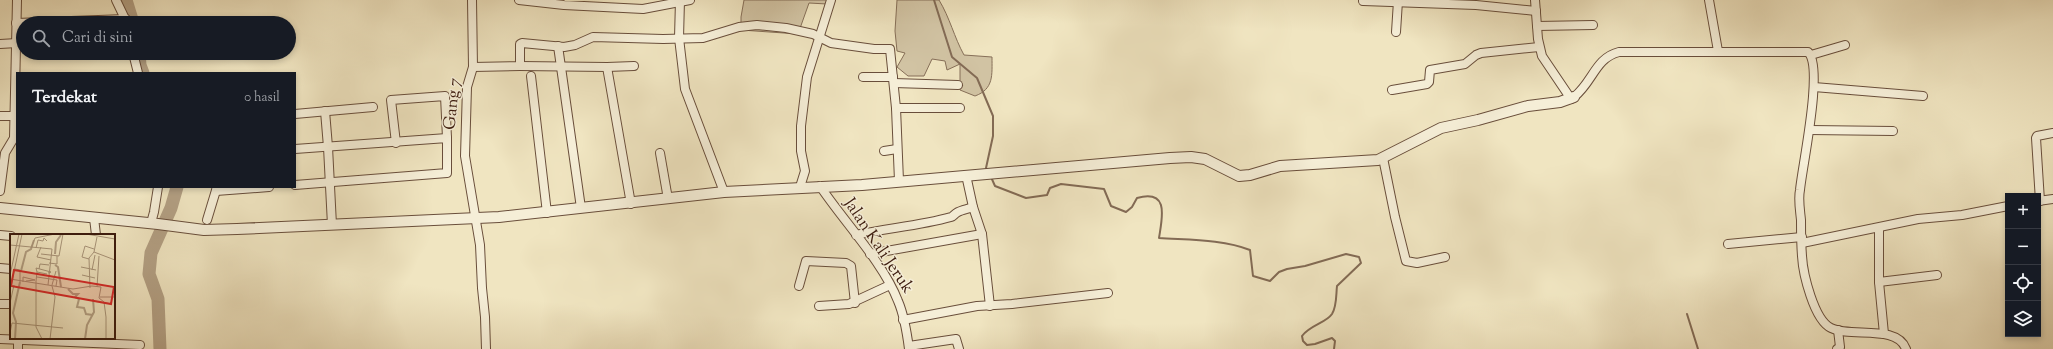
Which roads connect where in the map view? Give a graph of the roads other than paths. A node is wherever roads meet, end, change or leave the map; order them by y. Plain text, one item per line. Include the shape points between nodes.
1 (17, 0) edge
2 (116, 0) edge
3 (472, 0) edge
4 (519, 0) edge
5 (690, 0) edge
6 (832, 0) edge
7 (1535, 0) edge
8 (1709, 0) edge
9 (680, 1) edge
10 (1363, 1) edge
11 (1398, 1) edge
12 (1466, 2) edge
13 (1536, 11) junction
14 (16, 16) edge
15 (124, 16) edge
16 (1593, 25) dead end
17 (1537, 26) junction
18 (1396, 32) dead end
19 (679, 38) junction
20 (819, 38) junction
21 (0, 44) edge
22 (1846, 45) dead end
23 (558, 46) junction
24 (16, 47) edge
25 (1539, 48) junction
26 (1718, 51) junction
27 (1811, 55) junction
28 (18, 60) edge
29 (135, 60) edge
30 (473, 66) junction
31 (520, 66) junction
32 (560, 66) junction
33 (634, 66) dead end
34 (608, 71) junction
35 (17, 72) edge
36 (138, 72) edge
37 (531, 76) dead end
38 (863, 77) dead end
39 (894, 80) junction
40 (958, 85) dead end
41 (1814, 86) junction
42 (1392, 90) dead end
43 (16, 94) edge
44 (1923, 96) dead end
45 (1572, 98) junction
46 (373, 107) dead end
47 (896, 108) junction
48 (960, 108) dead end
49 (325, 111) junction
50 (296, 114) edge
51 (0, 116) edge
52 (14, 116) junction
53 (1810, 130) junction
54 (1893, 131) dead end
55 (2053, 133) edge
56 (15, 138) edge
57 (447, 138) junction
58 (396, 143) junction
59 (328, 147) junction
60 (296, 149) edge
61 (897, 149) junction
62 (884, 151) dead end
63 (660, 153) dead end
64 (1383, 158) junction
65 (966, 175) junction
66 (899, 181) junction
67 (329, 182) junction
68 (296, 185) edge
69 (809, 186) junction
70 (158, 188) edge
71 (243, 188) edge
72 (217, 189) edge
73 (0, 191) edge
74 (724, 192) junction
75 (2039, 193) edge
76 (668, 199) junction
77 (2053, 200) edge
78 (2041, 201) edge
79 (631, 204) junction
80 (973, 207) junction
81 (2005, 207) edge
82 (0, 208) edge
83 (581, 208) junction
84 (547, 213) junction
85 (94, 218) junction
86 (477, 219) junction
87 (207, 220) dead end
88 (154, 223) junction
89 (332, 225) junction
90 (1879, 228) junction
91 (96, 234) edge
92 (982, 234) junction
93 (0, 235) edge
94 (856, 235) junction
95 (10, 236) edge
96 (1802, 240) junction
97 (1728, 244) dead end
98 (870, 254) junction
99 (1445, 257) dead end
100 (0, 268) edge
101 (10, 269) edge
102 (1937, 275) dead end
103 (1879, 282) junction
104 (890, 285) junction
105 (799, 286) dead end
106 (1108, 293) dead end
107 (854, 303) junction
108 (819, 306) dead end
109 (990, 306) junction
110 (904, 320) junction
111 (1838, 330) junction
112 (1884, 334) junction
113 (0, 339) edge
114 (18, 340) junction
115 (41, 343) edge
116 (140, 345) dead end
117 (909, 347) edge
118 (18, 349) edge
119 (486, 349) edge
120 (959, 349) edge
121 (1837, 349) edge
122 (1906, 349) edge

1 - 14 street
2 - 15 street
3 - 30 street
4 - 9 street via 643,9
5 - 9 street
6 - 20 street
7 - 13 street
8 - 26 street
9 - 19 street
10 - 11 street
11 - 12 street
11 - 18 street
12 - 13 street
13 - 17 street
16 - 17 street
17 - 25 street
19 - 20 street via 703,38 739,27 757,25 798,30
19 - 23 street via 593,37 575,45
19 - 74 street via 687,96
20 - 39 street via 831,43 890,49
20 - 69 street via 807,77 801,126 801,151
21 - 24 street
22 - 27 street
23 - 31 street via 521,43
23 - 32 street
25 - 42 street via 1481,53 1460,66 1430,70 1427,84
25 - 45 street
26 - 27 street via 1804,51
26 - 45 street via 1627,51 1612,54 1603,59 1586,86
27 - 41 street
28 - 35 street
29 - 36 street
30 - 31 street, Gang 7
30 - 86 street, Gang 7 via 467,87 465,156 467,180
31 - 32 street, Gang 7
32 - 34 street, Gang 7
32 - 83 street
33 - 34 street, Gang 7
34 - 79 street
37 - 84 street
38 - 39 street
39 - 40 street
39 - 47 street
41 - 44 street
41 - 53 street
43 - 52 street
45 - 64 street via 1528,106 1442,128
46 - 49 street
47 - 48 street
47 - 61 street
49 - 50 street
49 - 59 street
51 - 52 street
52 - 56 street
53 - 54 street
53 - 96 street via 1799,191
55 - 75 street via 2036,137
56 - 73 street via 5,153
57 - 58 street
57 - 58 street via 445,96 391,98
57 - 67 street via 447,173
58 - 59 street
59 - 60 street
59 - 67 street
61 - 62 street
61 - 66 street
63 - 76 street
64 - 65 street via 1280,166 1244,176 1234,174 1210,160 1191,157
64 - 99 street via 1405,258 1417,263
65 - 66 street
65 - 80 street
66 - 69 street
67 - 68 street
67 - 89 street
69 - 74 street
69 - 94 street, Jalan Kali Jeruk
70 - 88 street
71 - 72 street
72 - 87 street
74 - 76 street
76 - 79 street
77 - 78 street
79 - 83 street
80 - 92 street
80 - 94 street via 956,213 953,217
81 - 90 street via 1962,215 1925,218
82 - 85 street
83 - 84 street
84 - 86 street
85 - 88 street
85 - 91 street
86 - 89 street
86 - 119 street, Gang 7
88 - 89 street via 204,230
90 - 96 street
90 - 103 street
92 - 98 street
92 - 109 street
93 - 95 street
94 - 98 street, Jalan Kali Jeruk
96 - 97 street
96 - 111 street via 1806,279 1812,299 1826,325
98 - 104 street, Jalan Kali Jeruk
100 - 101 street
102 - 103 street
103 - 112 street
104 - 107 street
104 - 110 street, Jalan Kali Jeruk
105 - 107 street via 806,261 846,262 850,266
106 - 109 street
107 - 108 street
109 - 110 street via 977,306
110 - 117 street, Jalan Kali Jeruk
111 - 112 street
111 - 121 street via 1840,347
112 - 122 street via 1898,338
113 - 114 street
114 - 115 street
114 - 118 street
115 - 116 street
117 - 120 street via 956,339

